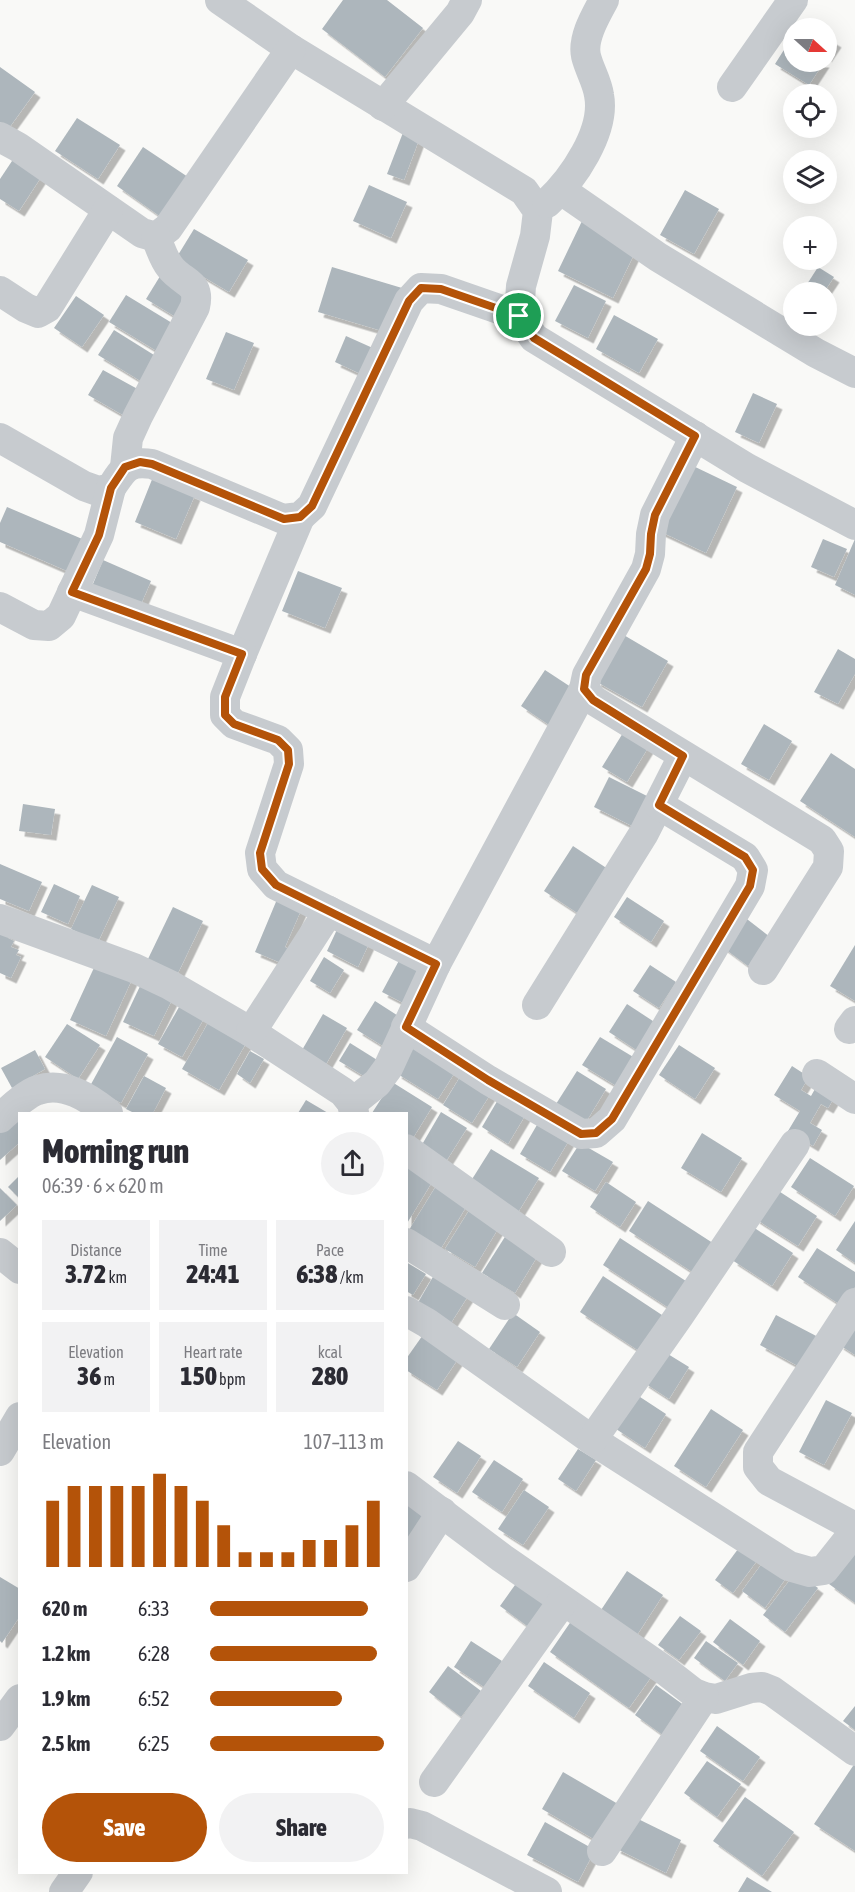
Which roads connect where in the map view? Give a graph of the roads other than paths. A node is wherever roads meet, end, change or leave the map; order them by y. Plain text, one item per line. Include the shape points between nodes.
1 (220, 0) edge
2 (467, 0) edge
3 (604, 0) edge
4 (793, 0) edge
5 (291, 49) junction
6 (732, 87) dead end
7 (383, 106) junction
8 (0, 137) edge
9 (561, 190) junction
10 (108, 210) junction
11 (538, 211) junction
12 (156, 237) junction
13 (0, 291) edge
14 (519, 316) junction
15 (855, 373) edge
16 (695, 436) junction
17 (0, 438) edge
18 (118, 478) junction
19 (300, 517) junction
20 (855, 525) edge
21 (72, 592) junction
22 (0, 607) edge
23 (242, 654) junction
24 (584, 689) junction
25 (683, 756) junction
26 (659, 805) junction
27 (328, 911) junction
28 (0, 919) edge
29 (436, 964) junction
30 (764, 970) dead end
31 (537, 1005) dead end
32 (406, 1027) junction
33 (251, 1032) junction
34 (817, 1074) dead end
35 (855, 1099) edge
36 (353, 1108) edge
37 (107, 1112) edge
38 (0, 1118) edge
39 (795, 1144) dead end
40 (408, 1152) edge
41 (408, 1244) edge
42 (551, 1252) dead end
43 (0, 1253) edge
44 (18, 1267) edge
45 (855, 1303) edge
46 (504, 1305) dead end
47 (408, 1312) edge
48 (18, 1420) edge
49 (592, 1440) junction
50 (0, 1451) edge
51 (408, 1487) edge
52 (442, 1512) junction
53 (855, 1529) edge
54 (408, 1564) edge
55 (563, 1601) junction
56 (704, 1697) junction
57 (18, 1702) edge
58 (0, 1726) edge
59 (855, 1751) edge
60 (434, 1782) dead end
61 (408, 1824) edge
62 (602, 1851) dead end
63 (77, 1874) edge
64 (64, 1892) edge
65 (547, 1892) edge

1 - 5 street
2 - 7 street
3 - 9 street via 589,27 585,53 599,95 600,118 592,141
4 - 6 street
5 - 7 street
5 - 12 street via 168,228
7 - 11 street via 524,191
8 - 10 street
9 - 11 street
9 - 15 street via 668,263
10 - 12 street via 142,233
10 - 13 street via 47,308 38,313
11 - 14 street via 521,286
12 - 18 street via 165,260 194,287 198,296 128,438
14 - 16 street via 534,338
14 - 19 street via 441,289 421,288 409,301 312,506
16 - 20 street
16 - 24 street via 655,515 646,569 586,675
17 - 18 street via 98,491
18 - 19 street via 140,462 152,464 284,519
18 - 21 street via 99,535
19 - 23 street
21 - 22 street via 61,616 50,626 34,625
21 - 23 street
23 - 27 street via 225,697 225,715 234,724 278,740 288,750 289,764 260,853 262,869 276,885
24 - 25 street via 593,700
24 - 29 street
25 - 26 street
25 - 30 street via 822,840 829,851 828,867
26 - 31 street
26 - 32 street via 745,857 753,870 750,886 612,1119 596,1133 581,1134
27 - 29 street
27 - 33 street
28 - 33 street via 134,968
29 - 32 street
32 - 36 street via 388,1068
33 - 36 street via 343,1092
34 - 35 street
37 - 38 street via 90,1098 67,1089 50,1088 37,1090
39 - 49 street
40 - 42 street
41 - 46 street
43 - 44 street
45 - 53 street via 758,1452 758,1467 769,1481
47 - 49 street
48 - 50 street
49 - 53 street via 789,1566 810,1572 824,1570
51 - 52 street
52 - 54 street
52 - 55 street
55 - 56 street
55 - 60 street
56 - 59 street via 716,1699 751,1688 772,1691
56 - 62 street
57 - 58 street
61 - 65 street via 422,1826
63 - 64 street

